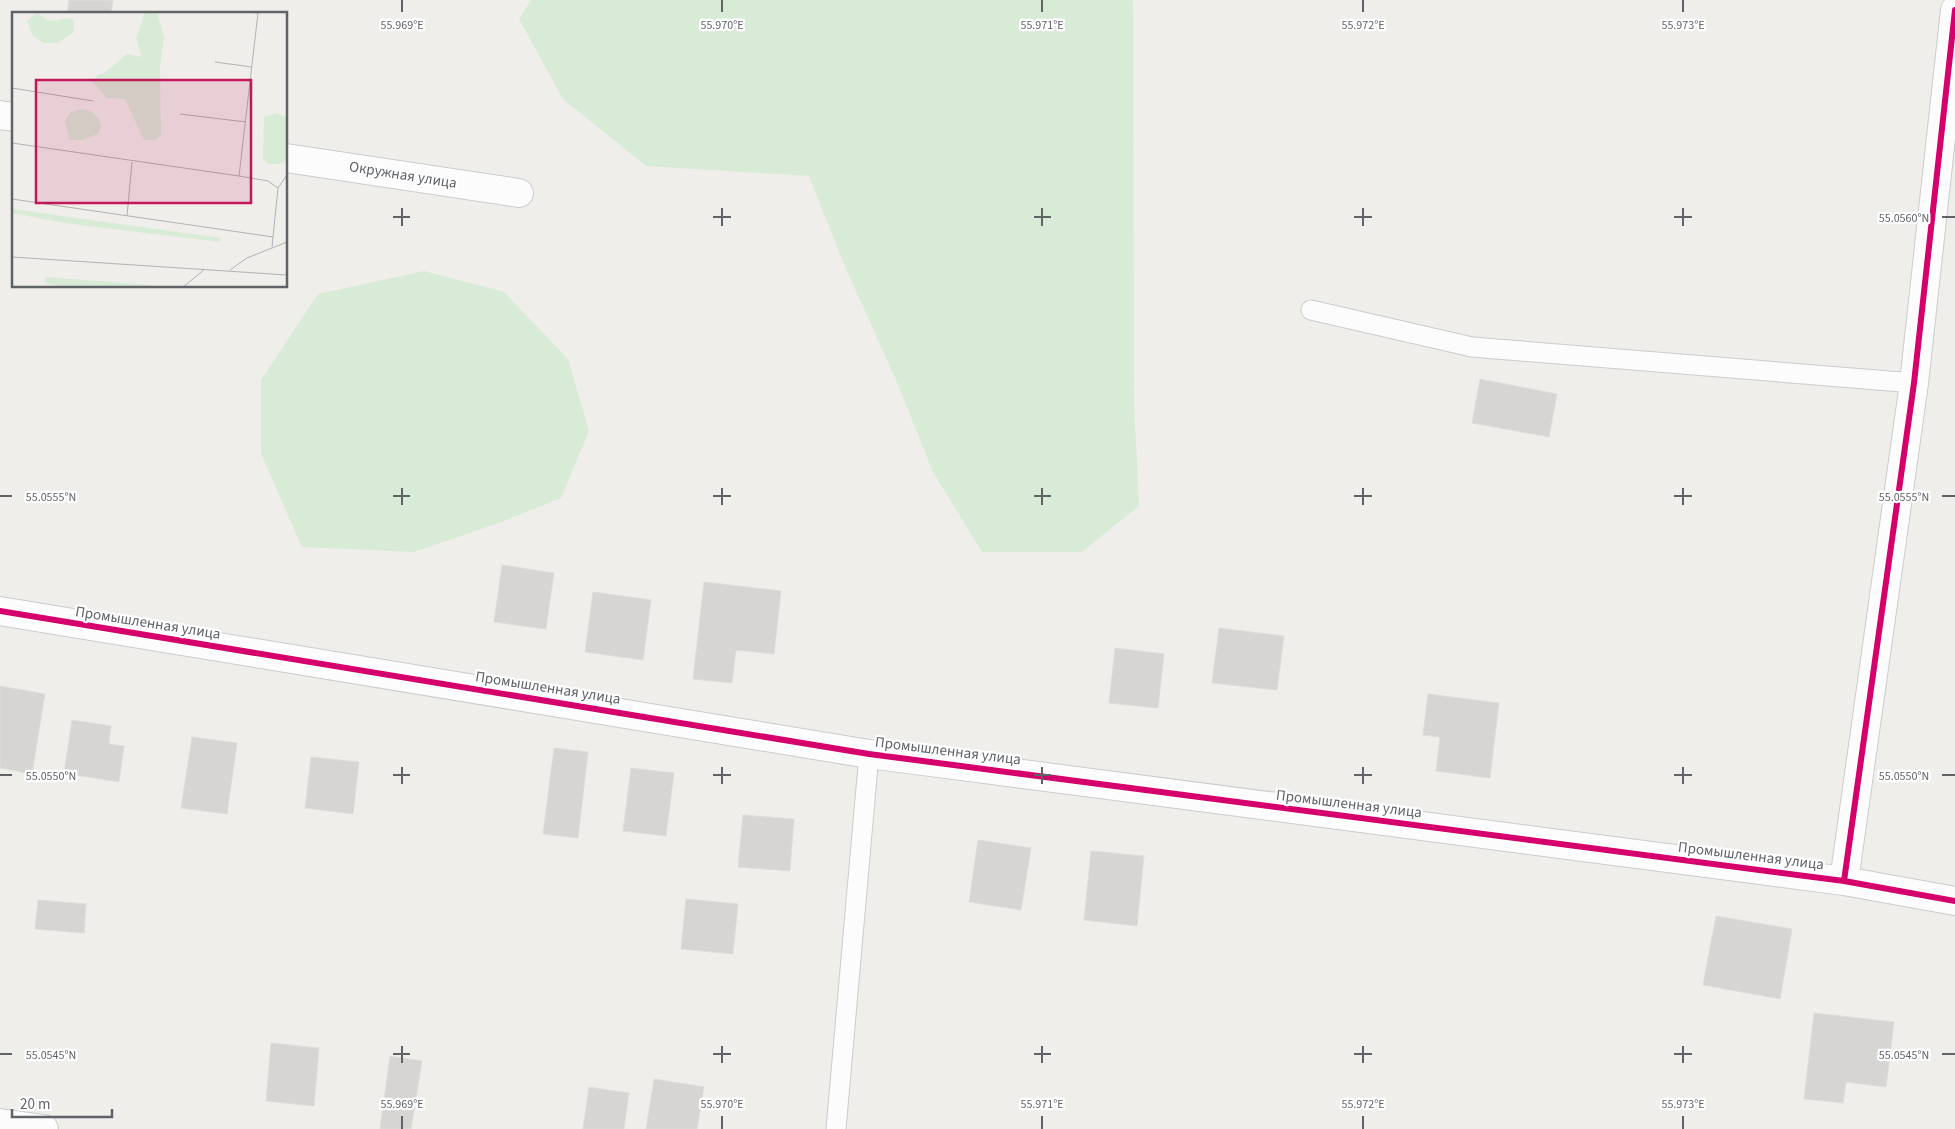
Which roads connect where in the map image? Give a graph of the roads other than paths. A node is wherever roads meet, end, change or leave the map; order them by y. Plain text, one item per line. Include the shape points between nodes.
1 (1955, 10) edge
2 (288, 158) edge
3 (519, 193) dead end
4 (1311, 310) dead end
5 (1914, 383) junction
6 (0, 611) edge
7 (869, 754) junction
8 (1844, 881) junction
9 (1955, 900) edge
10 (0, 1123) edge
11 (44, 1129) edge
12 (836, 1129) edge

1 - 5 street
2 - 3 street, Окружная улица
4 - 5 lane via 1472,347
5 - 8 street
6 - 7 street, Промышленная улица
7 - 8 street, Промышленная улица
7 - 12 lane
8 - 9 street, Промышленная улица
10 - 11 street

